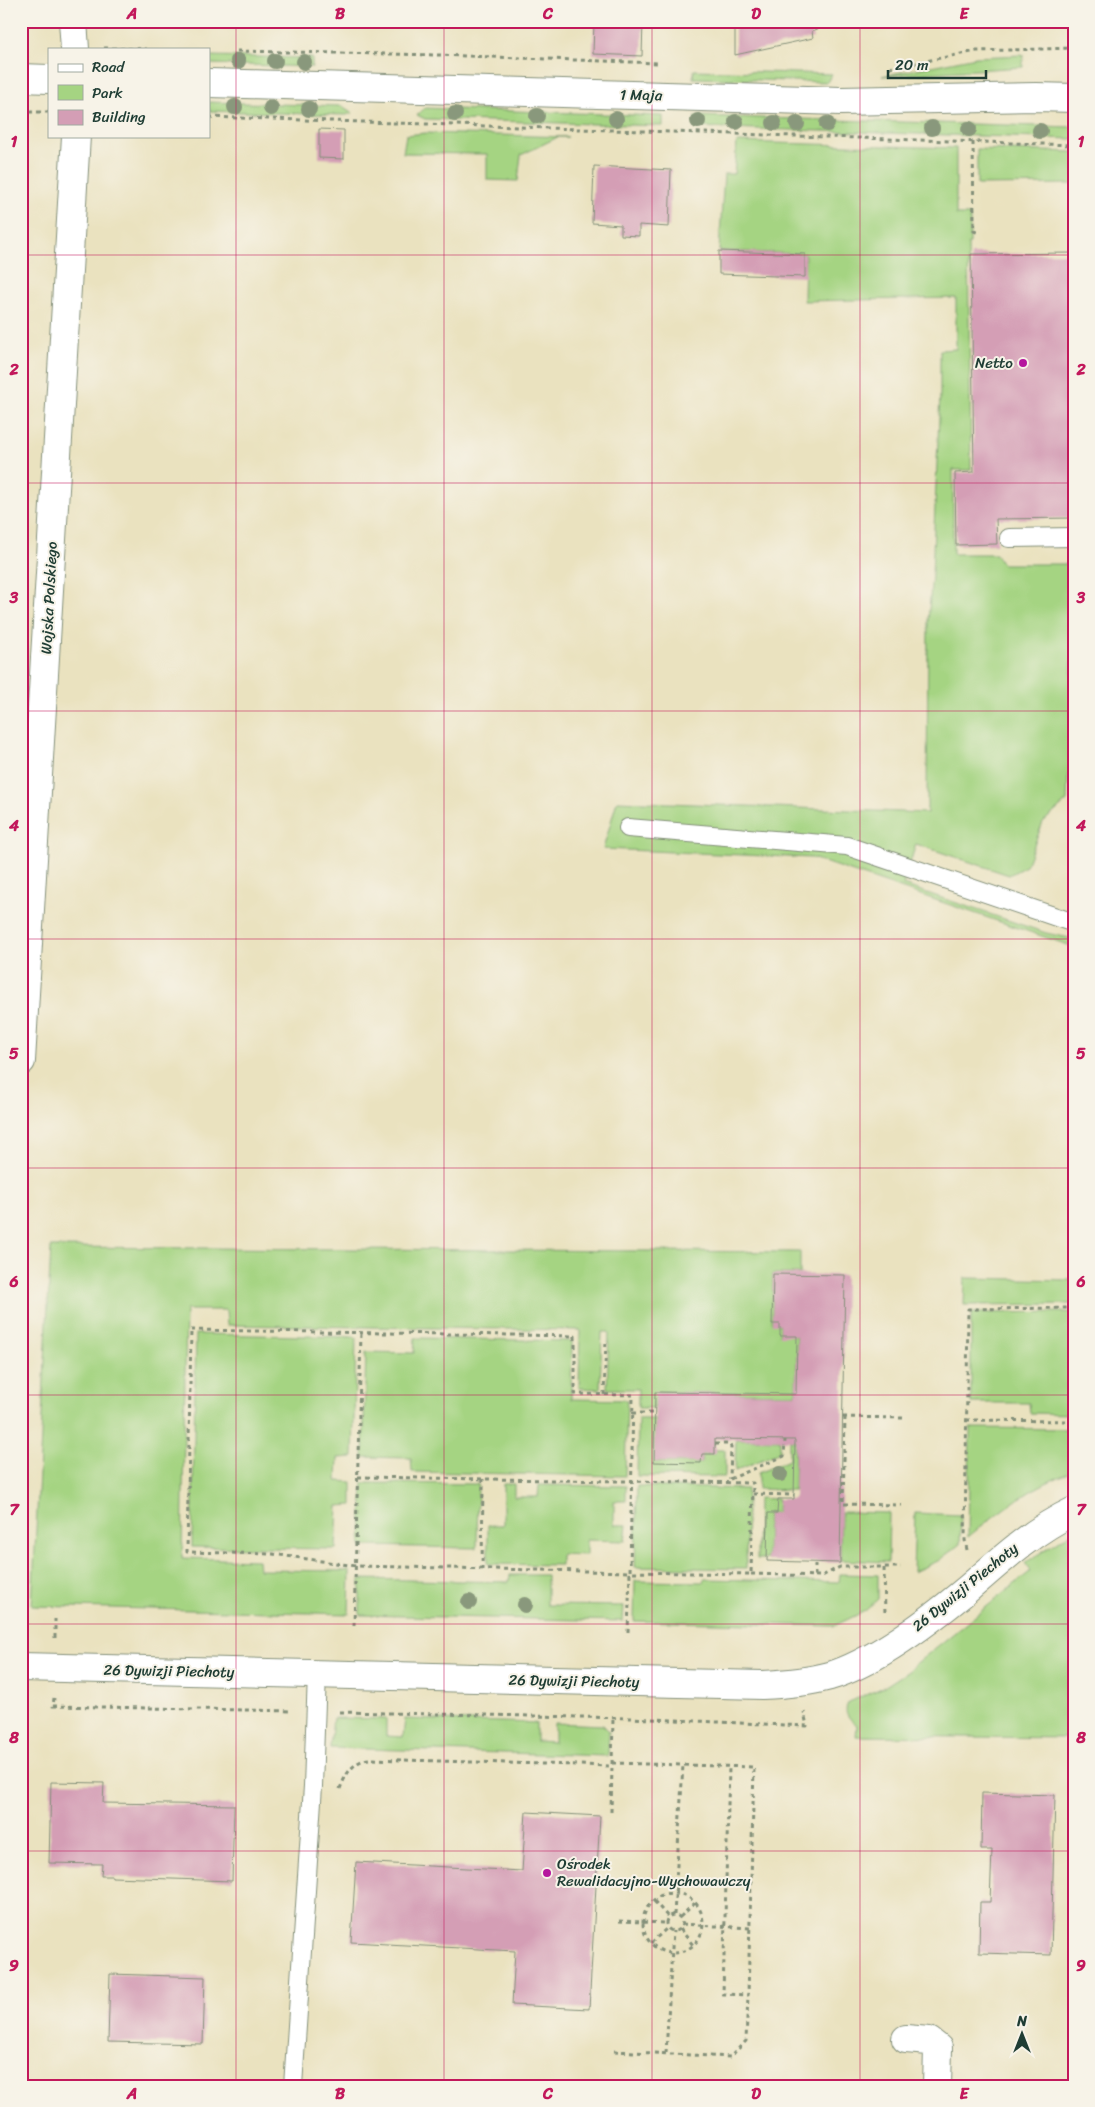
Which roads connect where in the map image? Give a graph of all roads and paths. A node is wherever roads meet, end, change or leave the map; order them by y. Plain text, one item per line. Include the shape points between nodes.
1 (73, 21) edge
2 (75, 48) edge
3 (1074, 48) edge
4 (229, 50) dead end
5 (664, 63) dead end
6 (881, 69) dead end
7 (21, 78) edge
8 (48, 79) edge
9 (210, 83) edge
10 (1074, 98) edge
11 (21, 112) edge
12 (48, 112) edge
13 (210, 118) edge
14 (76, 138) edge
15 (973, 142) junction
16 (1074, 145) edge
17 (979, 233) dead end
18 (1074, 537) edge
19 (1009, 538) dead end
20 (628, 828) dead end
21 (1074, 923) edge
22 (21, 1060) edge
23 (1074, 1308) edge
24 (361, 1332) junction
25 (606, 1340) dead end
26 (604, 1395) junction
27 (632, 1413) junction
28 (655, 1413) dead end
29 (903, 1418) dead end
30 (966, 1420) junction
31 (1074, 1421) edge
32 (785, 1440) dead end
33 (715, 1444) dead end
34 (358, 1477) junction
35 (483, 1479) junction
36 (632, 1481) junction
37 (730, 1481) junction
38 (753, 1494) junction
39 (794, 1495) dead end
40 (902, 1505) dead end
41 (1074, 1511) edge
42 (968, 1551) dead end
43 (815, 1562) dead end
44 (356, 1566) junction
45 (901, 1567) dead end
46 (884, 1568) junction
47 (482, 1570) junction
48 (630, 1572) junction
49 (751, 1574) junction
50 (815, 1576) junction
51 (885, 1615) dead end
52 (354, 1626) dead end
53 (628, 1632) dead end
54 (21, 1667) edge
55 (317, 1674) junction
56 (797, 1682) junction
57 (54, 1696) dead end
58 (316, 1711) junction
59 (614, 1718) junction
60 (612, 1765) junction
61 (683, 1765) junction
62 (729, 1767) junction
63 (339, 1797) dead end
64 (611, 1812) dead end
65 (675, 1893) junction
66 (654, 1901) junction
67 (695, 1903) junction
68 (674, 1915) junction
69 (668, 1917) junction
70 (680, 1917) junction
71 (620, 1921) dead end
72 (644, 1922) junction
73 (665, 1923) junction
74 (682, 1924) junction
75 (703, 1925) junction
76 (725, 1926) junction
77 (667, 1928) junction
78 (750, 1928) junction
79 (680, 1929) junction
80 (673, 1931) junction
81 (651, 1943) junction
82 (693, 1945) junction
83 (672, 1953) junction
84 (748, 1995) junction
85 (906, 2039) dead end
86 (614, 2051) dead end
87 (666, 2053) junction
88 (293, 2086) edge
89 (937, 2086) edge

1 - 2 street
3 - 6 path via 977,51
4 - 5 path
7 - 8 street
9 - 10 street, 1 Maja via 841,101
11 - 12 path
13 - 15 path
14 - 22 street, Wojska Polskiego
15 - 16 path
15 - 17 path via 974,231
18 - 19 lane
20 - 21 lane via 847,846
23 - 30 path via 968,1309
24 - 26 path via 575,1336 576,1394
24 - 34 path
24 - 44 path via 191,1330 187,1552 273,1554
25 - 26 path
26 - 27 path via 633,1395
27 - 28 path
27 - 36 path
29 - 40 path via 844,1417 843,1504
30 - 31 path
30 - 42 path via 965,1544
32 - 37 path via 784,1456
33 - 37 path via 729,1444 731,1447
34 - 35 path
34 - 44 path
35 - 36 path
35 - 47 path
36 - 37 path
36 - 48 path
37 - 38 path via 753,1483
38 - 39 path
38 - 49 path
41 - 56 street, 26 Dywizji Piechoty via 1031,1536 968,1588 876,1655 830,1676
43 - 50 path
44 - 47 path
44 - 52 path
45 - 46 path
46 - 50 path via 840,1567
46 - 51 path
47 - 48 path
48 - 49 path
48 - 53 path
49 - 50 path
54 - 55 street, 26 Dywizji Piechoty
55 - 56 street, 26 Dywizji Piechoty via 762,1686
55 - 58 lane
56 - 59 path via 807,1726
57 - 58 path via 53,1706
58 - 59 path
58 - 88 lane
59 - 60 path
60 - 61 path
60 - 63 path via 363,1760 344,1778
60 - 64 path
61 - 62 path
61 - 65 path
62 - 76 path
62 - 78 path via 754,1767
65 - 66 path
65 - 67 path
65 - 68 path
66 - 69 path
66 - 72 path
67 - 70 path
67 - 75 path
68 - 69 path
68 - 70 path
69 - 73 path
70 - 74 path
71 - 72 path
72 - 73 path
72 - 81 path via 644,1931
73 - 77 path
74 - 75 path
74 - 79 path
75 - 76 path
75 - 82 path
76 - 78 path
76 - 84 path via 723,1994
77 - 80 path
77 - 81 path
78 - 84 path
79 - 80 path
79 - 82 path
80 - 83 path
81 - 83 path
82 - 83 path via 682,1952
83 - 87 path
84 - 87 path via 746,2041 730,2057
85 - 89 street via 929,2041 938,2048
86 - 87 path

